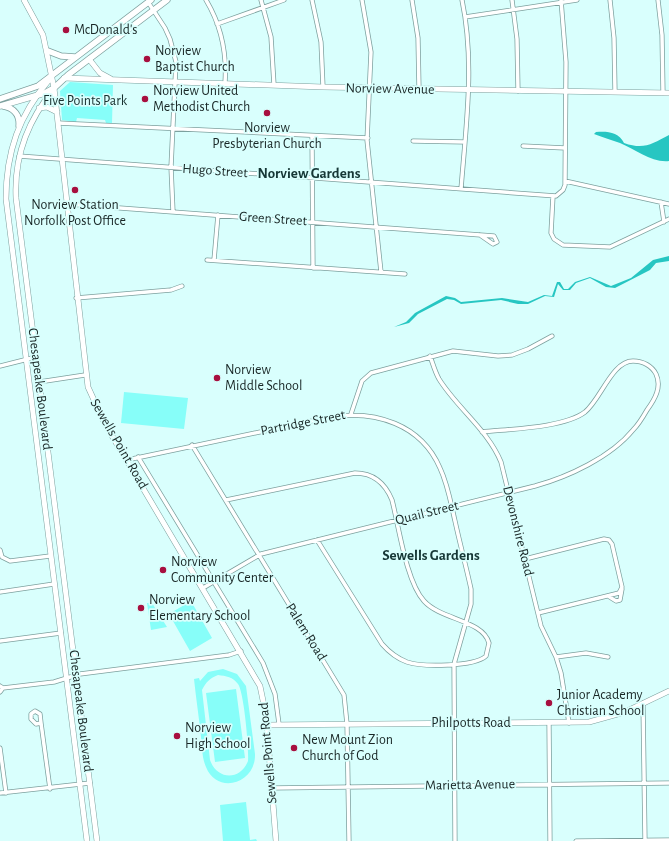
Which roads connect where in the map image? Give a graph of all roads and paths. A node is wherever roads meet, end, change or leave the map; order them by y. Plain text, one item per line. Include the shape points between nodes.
1 (24, 0) edge
2 (167, 0) edge
3 (206, 0) edge
4 (261, 0) edge
5 (284, 0) edge
6 (312, 0) edge
7 (362, 0) edge
8 (412, 0) edge
9 (462, 0) edge
10 (512, 0) edge
11 (577, 0) edge
12 (610, 0) edge
13 (658, 0) edge
14 (149, 1) edge
15 (561, 1) edge
16 (264, 7) junction
17 (514, 9) junction
18 (154, 10) junction
19 (465, 16) junction
20 (217, 24) junction
21 (48, 51) junction
22 (75, 57) junction
23 (89, 59) junction
24 (52, 76) junction
25 (64, 78) junction
26 (112, 79) junction
27 (176, 81) junction
28 (225, 84) junction
29 (274, 85) junction
30 (323, 87) junction
31 (54, 88) junction
32 (371, 88) junction
33 (420, 89) junction
34 (469, 90) junction
35 (518, 91) junction
36 (566, 92) junction
37 (614, 92) junction
38 (662, 93) junction
39 (669, 93) edge
40 (36, 96) junction
41 (0, 99) edge
42 (1, 106) edge
43 (39, 108) junction
44 (57, 112) junction
45 (58, 123) junction
46 (18, 126) junction
47 (174, 130) junction
48 (312, 136) junction
49 (368, 138) junction
50 (413, 141) dead end
51 (465, 142) junction
52 (523, 146) dead end
53 (565, 148) junction
54 (19, 156) junction
55 (62, 160) junction
56 (171, 167) junction
57 (314, 178) junction
58 (565, 181) junction
59 (371, 182) junction
60 (462, 189) junction
61 (553, 196) junction
62 (16, 198) junction
63 (6, 199) junction
64 (660, 202) junction
65 (66, 204) junction
66 (669, 204) edge
67 (173, 212) junction
68 (218, 215) junction
69 (669, 219) edge
70 (664, 222) junction
71 (314, 223) junction
72 (376, 227) junction
73 (480, 235) dead end
74 (206, 260) dead end
75 (214, 260) junction
76 (314, 268) junction
77 (381, 272) junction
78 (405, 274) dead end
79 (182, 286) dead end
80 (76, 298) junction
81 (552, 336) dead end
82 (430, 356) junction
83 (36, 357) junction
84 (26, 359) junction
85 (0, 366) edge
86 (85, 376) junction
87 (39, 382) junction
88 (351, 414) junction
89 (482, 432) junction
90 (192, 445) junction
91 (138, 457) junction
92 (127, 460) junction
93 (508, 492) junction
94 (226, 500) junction
95 (451, 506) junction
96 (397, 520) junction
97 (317, 540) junction
98 (0, 550) edge
99 (259, 555) junction
100 (50, 556) junction
101 (525, 559) junction
102 (214, 582) junction
103 (54, 584) junction
104 (203, 588) junction
105 (622, 589) junction
106 (0, 592) edge
107 (608, 596) junction
108 (538, 613) junction
109 (465, 623) junction
110 (61, 633) junction
111 (0, 640) edge
112 (241, 651) junction
113 (556, 657) junction
114 (608, 657) dead end
115 (454, 664) junction
116 (76, 675) junction
117 (66, 678) junction
118 (2, 687) edge
119 (669, 691) edge
120 (0, 692) edge
121 (643, 703) junction
122 (454, 722) junction
123 (42, 723) dead end
124 (549, 723) junction
125 (569, 723) junction
126 (279, 724) junction
127 (347, 724) junction
128 (267, 725) junction
129 (0, 748) edge
130 (90, 783) junction
131 (669, 783) edge
132 (549, 784) junction
133 (644, 784) junction
134 (81, 785) junction
135 (455, 785) junction
136 (348, 787) junction
137 (271, 788) junction
138 (50, 789) junction
139 (6, 793) junction
140 (0, 794) edge
141 (644, 840) edge
142 (669, 840) edge
143 (87, 841) edge
144 (97, 841) edge
145 (276, 841) edge
146 (348, 841) edge
147 (455, 841) edge
148 (550, 841) edge
149 (576, 841) edge

1 - 21 main road, Sewells Point Road via 38,25
2 - 18 main road, Chesapeake Boulevard
3 - 20 street
4 - 16 street
5 - 16 street
6 - 30 street via 321,42
7 - 32 street via 370,42
8 - 33 street via 419,53
9 - 19 street
10 - 17 street
11 - 15 street
12 - 37 street via 614,38
13 - 38 street via 662,41
14 - 18 street
14 - 22 main road, Chesapeake Boulevard
15 - 17 street
15 - 36 street
16 - 20 street
16 - 29 street via 274,52
17 - 19 street
17 - 35 street
18 - 23 main road, Chesapeake Boulevard
18 - 27 street via 170,39 176,62
19 - 34 street
20 - 28 street via 224,51
21 - 22 main road via 61,56
21 - 24 main road, Sewells Point Road
22 - 24 main road, Chesapeake Boulevard
23 - 25 main road, Chesapeake Boulevard
23 - 26 main road via 100,73
24 - 31 main road, Sewells Point Road
24 - 40 main road, Chesapeake Boulevard
24 - 41 main road via 38,86
25 - 26 main road, Norview Avenue
25 - 31 main road, Chesapeake Boulevard
26 - 27 main road, Norview Avenue
27 - 28 main road, Norview Avenue
27 - 47 street
28 - 29 main road, Norview Avenue
29 - 30 main road, Norview Avenue
30 - 32 main road, Norview Avenue
31 - 40 main road
31 - 43 main road, Chesapeake Boulevard
31 - 44 main road, Sewells Point Road
32 - 33 main road, Norview Avenue
32 - 49 street
33 - 34 main road, Norview Avenue
34 - 35 main road, Norview Avenue
34 - 51 street
35 - 36 main road, Norview Avenue
36 - 37 main road, Norview Avenue
36 - 53 street
37 - 38 main road, Norview Avenue
38 - 39 main road, Norview Avenue
40 - 42 main road
40 - 46 main road, Chesapeake Boulevard
42 - 46 main road via 16,113
43 - 44 main road via 47,107
43 - 54 main road, Chesapeake Boulevard via 27,131
44 - 45 main road, Sewells Point Road
45 - 47 street
45 - 55 main road, Sewells Point Road
46 - 63 main road, Chesapeake Boulevard via 8,160
47 - 48 street
47 - 56 street
48 - 49 street
48 - 57 street
49 - 59 street
50 - 51 street
51 - 60 street
52 - 53 street
53 - 58 street
54 - 55 street, Hugo Street
54 - 62 main road, Chesapeake Boulevard
55 - 56 street, Hugo Street
55 - 65 main road, Sewells Point Road
56 - 57 street, Hugo Street
56 - 67 street
57 - 59 street, Hugo Street
57 - 71 street
58 - 61 street via 563,190
58 - 64 street
59 - 60 street, Hugo Street
59 - 72 street
60 - 61 street, Hugo Street
61 - 70 street via 551,232 554,239 563,245 610,248
62 - 63 main road
62 - 83 main road, Chesapeake Boulevard
63 - 84 main road, Chesapeake Boulevard
64 - 66 street
64 - 70 street
65 - 67 street, Green Street
65 - 80 main road, Sewells Point Road
67 - 68 street, Green Street
68 - 71 street, Green Street
68 - 75 street
69 - 70 street
71 - 72 street, Green Street
71 - 76 street
72 - 73 street, Green Street
72 - 77 street
74 - 75 street
75 - 76 street
76 - 77 street
77 - 78 street
79 - 80 street via 171,290
80 - 86 main road, Sewells Point Road
81 - 82 street via 512,355 498,356 461,351
82 - 88 street via 368,374 362,381
82 - 89 street, Devonshire Road via 440,381
83 - 84 street
83 - 87 main road, Chesapeake Boulevard
84 - 85 street
84 - 100 main road, Chesapeake Boulevard
86 - 87 street
86 - 92 main road, Sewells Point Road via 96,407
87 - 116 main road, Chesapeake Boulevard
88 - 90 street, Partridge Street
88 - 95 street, Partridge Street via 371,415 390,420 418,437 440,467
89 - 93 street, Devonshire Road via 498,455
89 - 93 street, Quail Street via 560,423 574,418 590,407 618,368 630,361 647,365 654,371 658,380 656,396 634,430 619,444 584,467 548,482
90 - 91 street, Partridge Street
90 - 94 street, Palem Road
91 - 92 street, Partridge Street
91 - 102 street, Sewells Point Road
92 - 104 main road, Sewells Point Road
93 - 95 street, Quail Street
93 - 101 street, Devonshire Road
94 - 96 street via 361,473 374,477 386,488
94 - 99 street, Palem Road
95 - 96 street, Quail Street
95 - 109 street, Partridge Street via 471,589 471,604
96 - 97 street, Quail Street
96 - 109 street via 413,582 420,596 436,611
97 - 99 street, Quail Street
97 - 115 street via 388,651 399,659 413,663
98 - 100 street via 2,557 10,561
99 - 102 street, Quail Street
99 - 127 street, Palem Road via 340,686 345,700
100 - 103 main road, Chesapeake Boulevard
101 - 105 street via 607,539 612,544
101 - 108 street, Devonshire Road
102 - 104 street, Quail Street
102 - 126 street, Sewells Point Road via 268,672 275,694
103 - 106 street
103 - 110 main road, Chesapeake Boulevard
104 - 112 main road, Sewells Point Road
105 - 107 street via 619,593
105 - 107 street via 620,600 616,601
107 - 108 street
108 - 113 street, Devonshire Road via 544,633
109 - 115 street, Partridge Street
109 - 115 street via 483,632 488,639 489,648 486,656 478,662
110 - 111 street
110 - 117 main road, Chesapeake Boulevard
112 - 116 street via 229,655
112 - 128 main road, Sewells Point Road via 260,686
113 - 114 street via 586,653
113 - 125 street, Devonshire Road
115 - 122 street, Partridge Street
116 - 117 street
116 - 130 main road, Chesapeake Boulevard
117 - 118 street via 54,682
117 - 134 main road, Chesapeake Boulevard
118 - 120 street
119 - 121 main road, Philpotts Road
121 - 125 main road, Philpotts Road via 608,718
121 - 133 street
122 - 124 main road, Philpotts Road
122 - 127 main road, Philpotts Road
122 - 135 street, Partridge Street
123 - 138 street
124 - 125 main road, Philpotts Road
124 - 132 street
126 - 127 main road, Philpotts Road
126 - 128 main road, Philpotts Road
127 - 136 street, Palem Road
128 - 137 main road, Sewells Point Road
129 - 139 street
130 - 134 street
130 - 144 main road, Chesapeake Boulevard
131 - 133 street, Marietta Avenue
132 - 133 street, Marietta Avenue
132 - 135 street, Marietta Avenue
132 - 148 street
133 - 141 street
134 - 138 street
134 - 143 main road, Chesapeake Boulevard
135 - 136 street, Marietta Avenue
135 - 147 street, Partridge Street
136 - 137 street, Marietta Avenue
136 - 146 street, Palem Road
137 - 145 main road, Sewells Point Road
138 - 139 street
139 - 140 street
141 - 142 street
141 - 149 street

